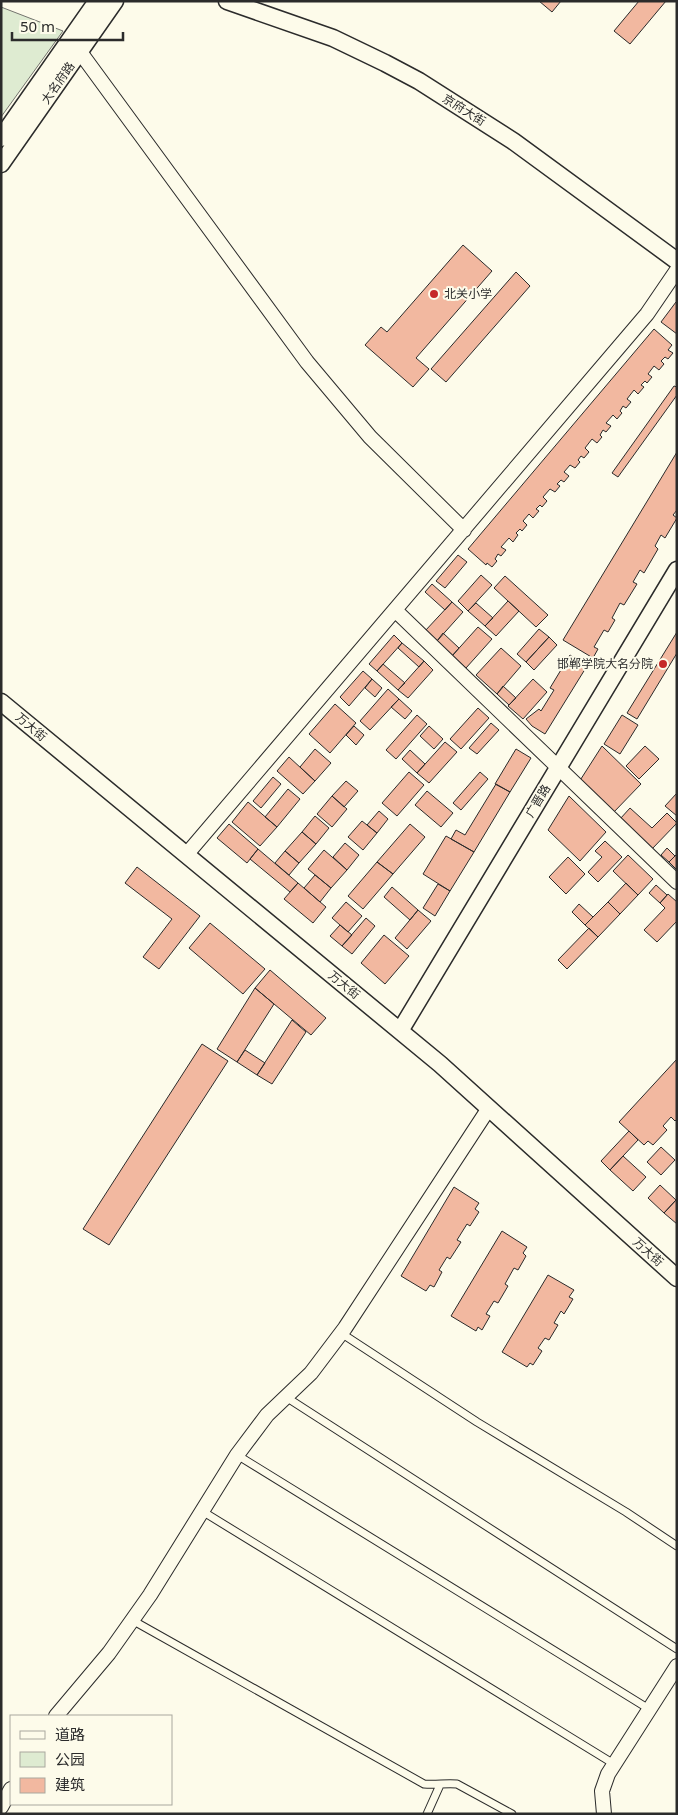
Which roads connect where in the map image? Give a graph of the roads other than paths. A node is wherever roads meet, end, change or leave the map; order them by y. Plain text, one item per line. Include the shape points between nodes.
1 (97, 1) edge
2 (115, 1) edge
3 (227, 1) edge
4 (80, 52) junction
5 (1, 138) edge
6 (1, 164) edge
7 (677, 261) edge
8 (677, 270) edge
9 (464, 530) junction
10 (677, 570) edge
11 (396, 611) junction
12 (1, 702) edge
13 (558, 767) junction
14 (186, 855) junction
15 (677, 882) edge
16 (400, 1031) junction
17 (489, 1108) junction
18 (677, 1278) edge
19 (341, 1333) junction
20 (286, 1397) junction
21 (237, 1455) junction
22 (202, 1511) junction
23 (677, 1546) edge
24 (132, 1620) junction
25 (677, 1649) edge
26 (677, 1666) edge
27 (649, 1710) junction
28 (57, 1715) edge
29 (614, 1764) junction
30 (440, 1785) junction
31 (10, 1791) edge
32 (1, 1807) edge
33 (427, 1814) edge
34 (512, 1814) edge
35 (604, 1814) edge

1 - 5 street, 大名府路
2 - 4 street, 大名府路
3 - 7 street, 京府大街 via 333,38 419,81 513,141
4 - 6 street, 大名府路
4 - 9 street via 307,362 370,437
8 - 9 street via 647,314
9 - 11 street
10 - 13 street, 广晋路
11 - 13 street
11 - 14 street
12 - 14 street, 万大街
13 - 15 street
13 - 16 street, 广晋路
14 - 16 street, 万大街
16 - 17 street, 万大街
17 - 18 street, 万大街
17 - 19 street
19 - 20 street via 311,1373
19 - 23 lane via 476,1422
20 - 21 street via 267,1415
20 - 25 lane
21 - 22 street
21 - 27 lane
22 - 24 street
22 - 29 lane
24 - 28 street
24 - 30 lane via 424,1784
26 - 27 street
27 - 29 street
29 - 35 street via 602,1791
30 - 33 lane
30 - 34 lane via 457,1784
31 - 32 street

